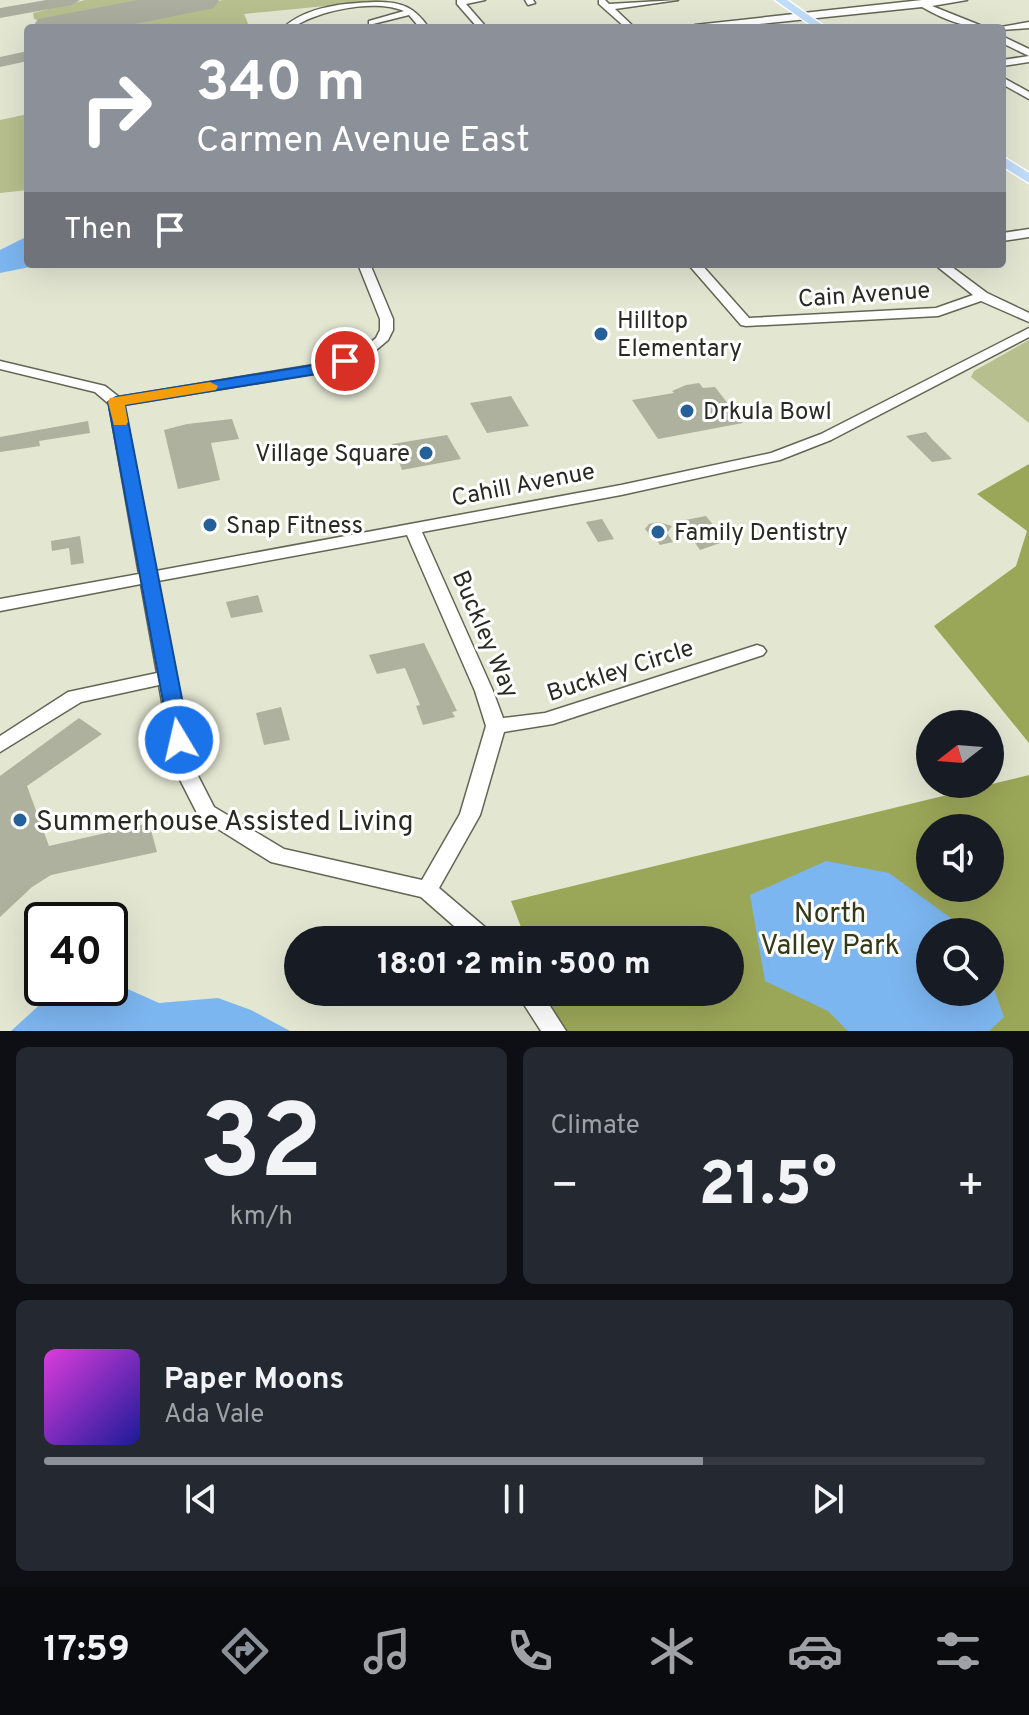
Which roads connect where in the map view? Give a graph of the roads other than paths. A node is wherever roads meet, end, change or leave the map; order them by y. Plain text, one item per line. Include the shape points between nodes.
1 (481, 0) edge
2 (674, 0) edge
3 (770, 0) edge
4 (780, 0) edge
5 (963, 0) edge
6 (460, 2) edge
7 (920, 2) edge
8 (603, 3) edge
9 (412, 11) junction
10 (800, 17) junction
11 (372, 23) dead end
12 (294, 24) edge
13 (422, 24) edge
14 (479, 24) edge
15 (627, 24) edge
16 (733, 24) edge
17 (807, 24) edge
18 (814, 24) edge
19 (973, 24) edge
20 (1029, 25) edge
21 (1006, 27) edge
22 (1006, 41) edge
23 (1029, 53) edge
24 (1029, 59) edge
25 (1006, 62) edge
26 (1006, 82) edge
27 (1029, 96) edge
28 (1006, 154) edge
29 (1006, 163) edge
30 (1029, 169) edge
31 (1029, 179) edge
32 (1029, 233) edge
33 (1006, 236) edge
34 (366, 268) edge
35 (698, 268) edge
36 (945, 268) edge
37 (982, 296) junction
38 (1029, 318) edge
39 (1029, 332) edge
40 (0, 365) edge
41 (116, 402) junction
42 (413, 529) junction
43 (150, 578) junction
44 (0, 605) edge
45 (757, 651) dead end
46 (169, 677) junction
47 (496, 726) junction
48 (0, 745) edge
49 (427, 890) junction
50 (469, 926) edge
51 (537, 1006) edge
52 (554, 1031) edge

1 - 6 street
2 - 8 street
3 - 10 main road
4 - 10 main road
5 - 7 street
6 - 14 street
7 - 10 street
7 - 19 street
8 - 15 street
9 - 11 street
9 - 12 street via 399,4 333,7
9 - 13 street
10 - 16 street
10 - 17 main road
10 - 18 main road
20 - 21 street
22 - 23 street
24 - 25 street
26 - 27 street
28 - 30 main road
29 - 31 main road
32 - 33 street
34 - 41 street via 389,326 384,341 361,355 329,367
35 - 37 street, Cain Avenue via 746,322 938,312
36 - 37 street
37 - 38 street
39 - 42 street, Cahill Avenue via 826,437 775,457
40 - 41 street via 100,389
41 - 43 street
42 - 43 street, Cahill Avenue
42 - 47 street, Buckley Way
43 - 44 street, Cahill Avenue
43 - 46 street
45 - 47 street, Buckley Circle via 546,719
46 - 48 street via 75,697
46 - 49 street via 184,768 206,812 278,856
47 - 49 street, Buckley Way via 470,815
49 - 50 street
51 - 52 street

